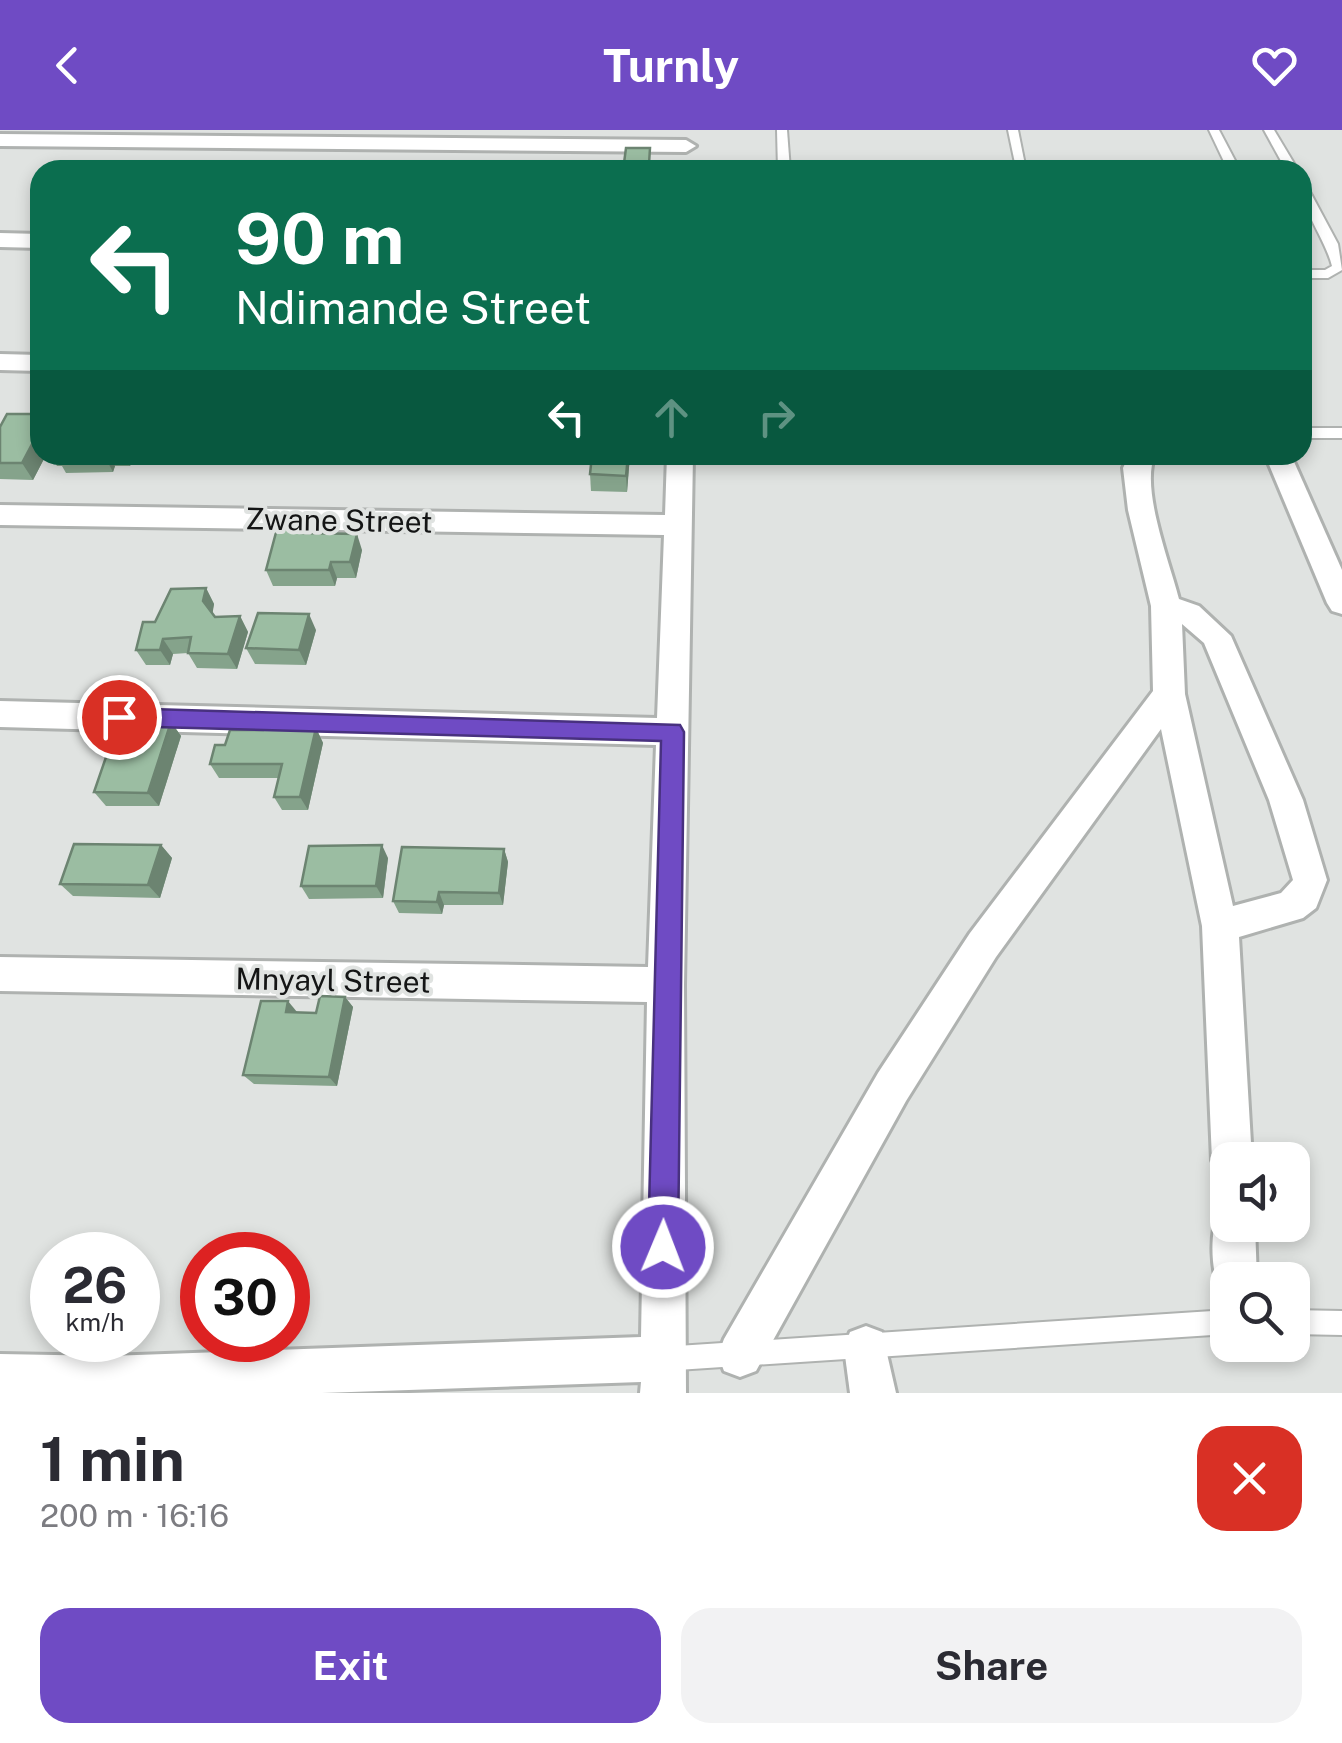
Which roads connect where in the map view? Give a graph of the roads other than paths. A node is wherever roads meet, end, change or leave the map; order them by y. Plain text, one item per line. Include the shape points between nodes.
1 (782, 130) edge
2 (1014, 130) edge
3 (1214, 130) edge
4 (1268, 130) edge
5 (330, 137) edge
6 (497, 138) edge
7 (686, 138) edge
8 (0, 140) edge
9 (784, 160) edge
10 (1020, 160) edge
11 (1229, 160) edge
12 (1286, 160) edge
13 (1312, 207) edge
14 (0, 240) edge
15 (30, 240) edge
16 (1312, 274) edge
17 (0, 362) edge
18 (30, 363) edge
19 (1342, 433) edge
20 (1312, 434) edge
21 (680, 465) edge
22 (1137, 465) edge
23 (1282, 465) edge
24 (0, 516) edge
25 (678, 525) junction
26 (1342, 602) edge
27 (1166, 606) junction
28 (1169, 694) junction
29 (0, 714) edge
30 (672, 732) junction
31 (1220, 926) junction
32 (0, 974) edge
33 (666, 985) junction
34 (1231, 1142) edge
35 (1210, 1323) edge
36 (1310, 1323) edge
37 (1342, 1324) edge
38 (866, 1348) junction
39 (740, 1355) junction
40 (0, 1376) edge
41 (662, 1376) edge
42 (107, 1386) edge
43 (873, 1393) edge

1 - 9 lane
2 - 10 lane
3 - 11 lane
4 - 12 lane
5 - 6 street
5 - 8 street
6 - 7 street
13 - 16 lane via 1338,268
14 - 15 street
17 - 18 street
19 - 20 lane
21 - 25 street
22 - 27 street
23 - 26 street
24 - 25 street, Zwane Street
25 - 30 street
27 - 28 street
27 - 31 street via 1216,636 1286,800 1310,880 1304,898 1290,906
28 - 31 street
28 - 39 street via 973,961 892,1087
29 - 30 street
30 - 33 street
31 - 34 street
32 - 33 street, Mnyayl Street
33 - 41 street
35 - 38 lane
36 - 37 lane
38 - 39 lane
38 - 43 street
39 - 41 lane
40 - 42 street
41 - 42 street

